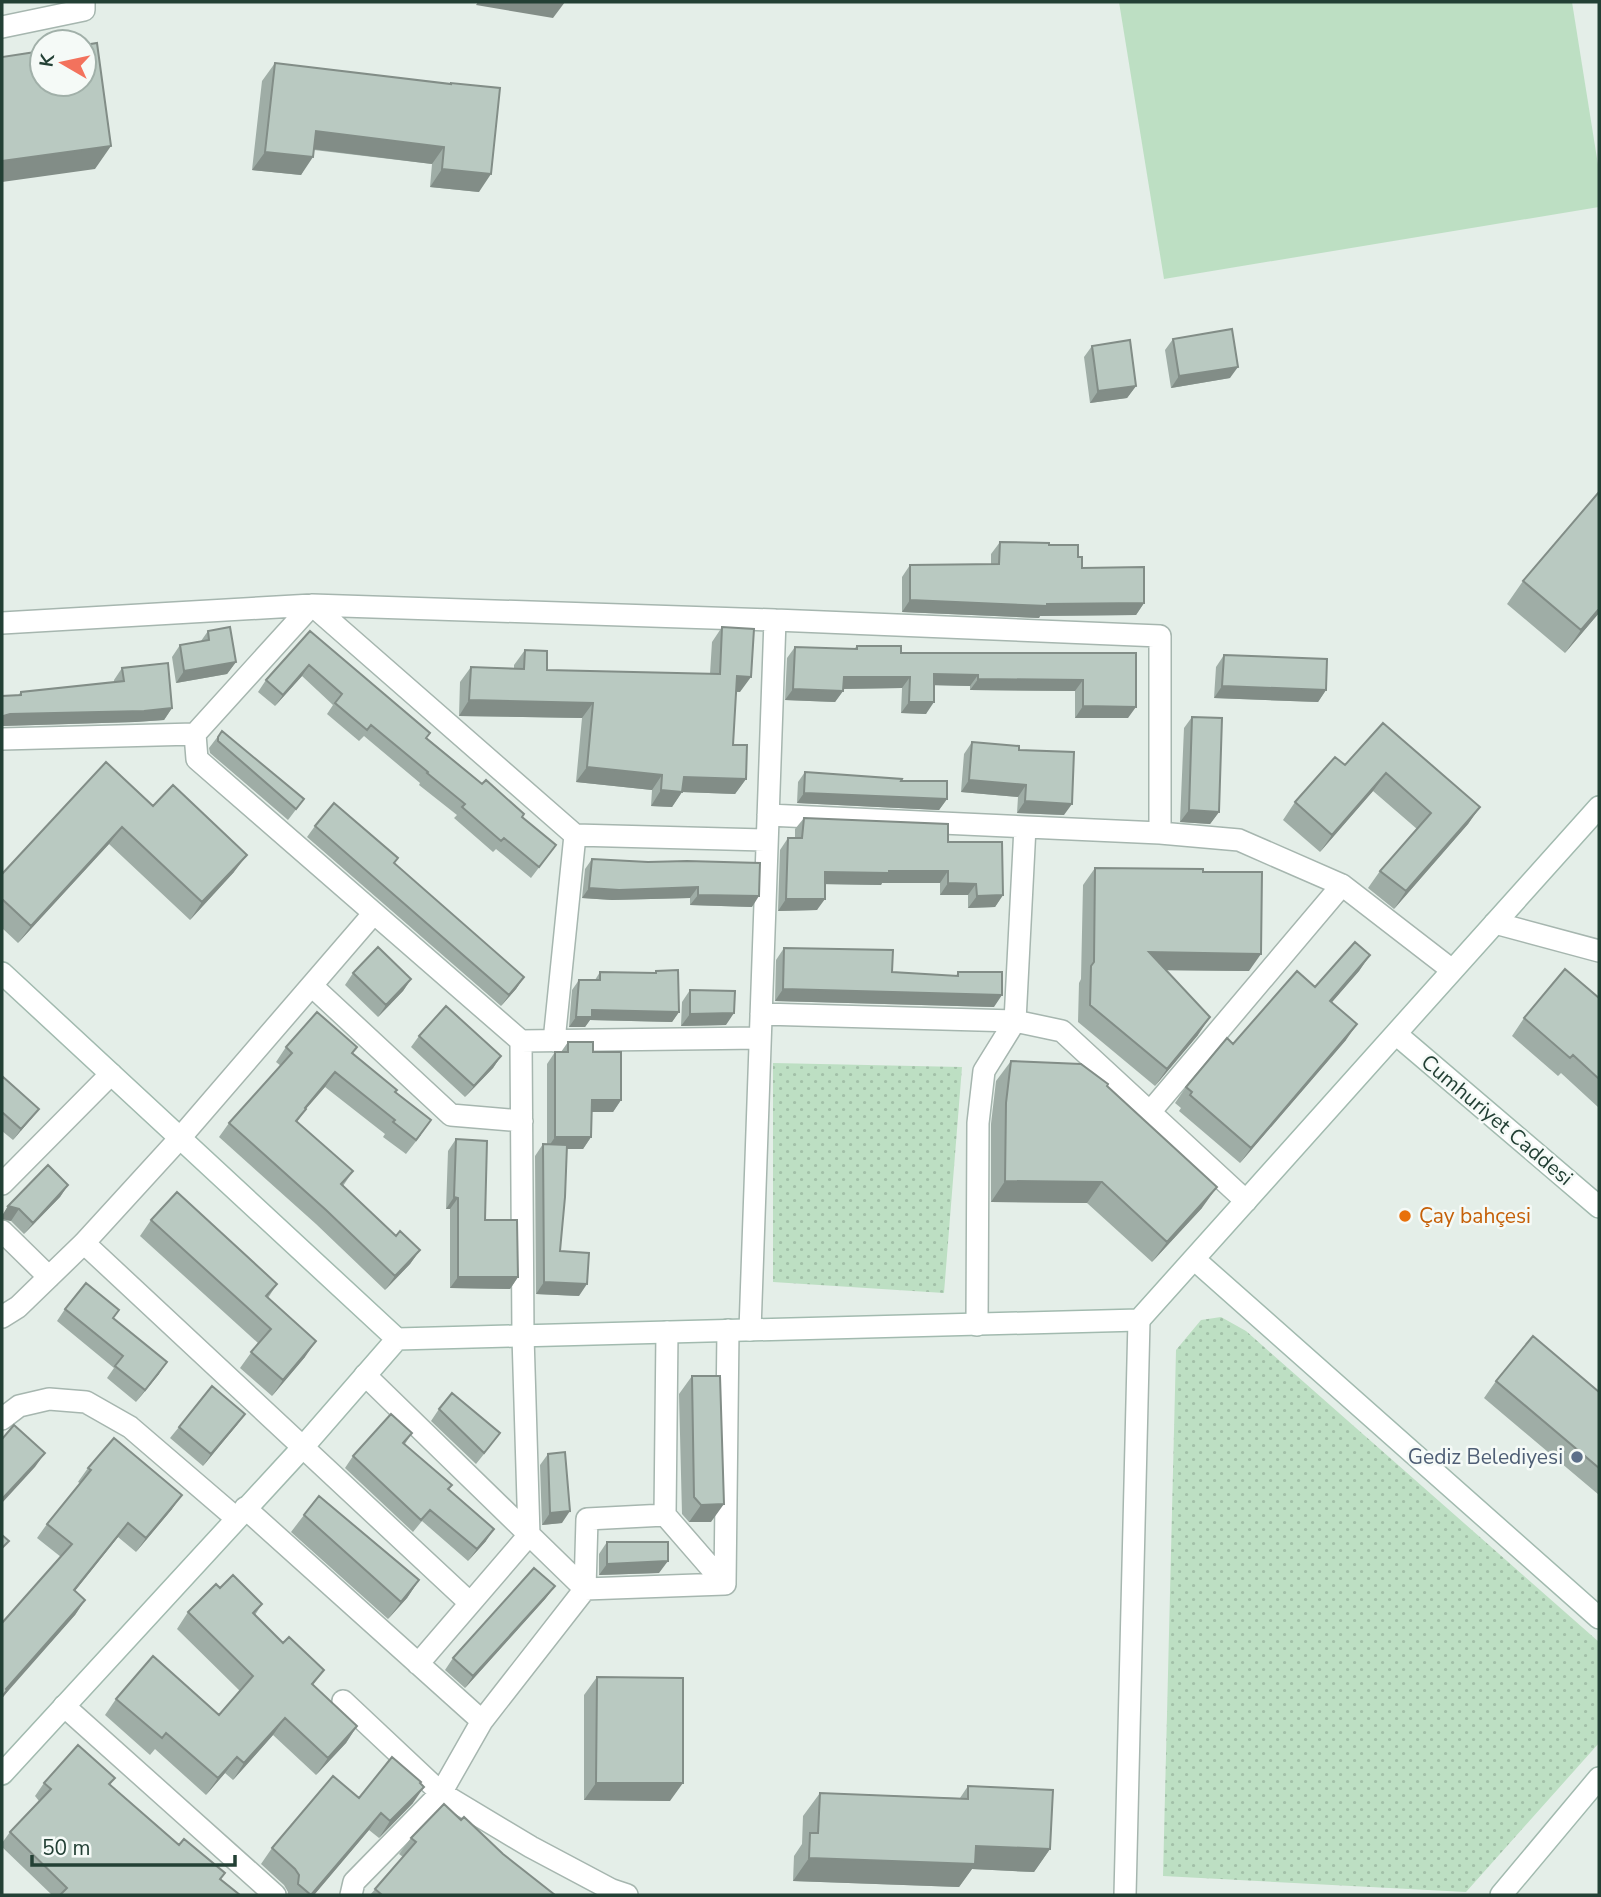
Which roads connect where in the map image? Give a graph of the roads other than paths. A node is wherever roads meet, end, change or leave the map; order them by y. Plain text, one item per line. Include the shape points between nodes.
1 (84, 2) edge
2 (2, 27) edge
3 (312, 605) junction
4 (775, 620) junction
5 (2, 623) edge
6 (195, 734) junction
7 (2, 739) edge
8 (1599, 807) edge
9 (768, 815) junction
10 (1025, 827) junction
11 (1160, 833) junction
12 (575, 835) junction
13 (767, 840) junction
14 (1342, 885) junction
15 (374, 913) junction
16 (1495, 923) junction
17 (1599, 951) edge
18 (1452, 970) junction
19 (2, 973) edge
20 (312, 986) junction
21 (761, 1014) junction
22 (1015, 1021) junction
23 (1396, 1034) junction
24 (760, 1038) junction
25 (522, 1041) junction
26 (554, 1041) junction
27 (111, 1074) junction
28 (1150, 1112) junction
29 (522, 1121) junction
30 (180, 1138) junction
31 (2, 1184) edge
32 (1246, 1201) junction
33 (1599, 1206) edge
34 (2, 1231) edge
35 (84, 1243) junction
36 (1194, 1259) junction
37 (48, 1277) junction
38 (2, 1317) edge
39 (1139, 1320) junction
40 (977, 1325) junction
41 (728, 1330) junction
42 (750, 1330) junction
43 (667, 1332) junction
44 (523, 1336) junction
45 (397, 1339) junction
46 (365, 1375) junction
47 (2, 1419) edge
48 (303, 1447) junction
49 (241, 1513) junction
50 (665, 1515) junction
51 (529, 1535) junction
52 (725, 1584) junction
53 (585, 1589) junction
54 (470, 1603) junction
55 (1599, 1618) edge
56 (418, 1664) junction
57 (343, 1701) dead end
58 (64, 1706) junction
59 (482, 1721) junction
60 (2, 1774) edge
61 (1599, 1778) edge
62 (441, 1793) junction
63 (275, 1895) edge
64 (351, 1895) edge
65 (627, 1895) edge
66 (1125, 1895) edge
67 (1501, 1895) edge

1 - 2 street via 84,10
3 - 4 street
3 - 5 street
3 - 6 street
3 - 12 street
4 - 9 street
4 - 11 street via 1160,636
6 - 7 street
6 - 15 street via 197,760
8 - 16 street
9 - 10 street
9 - 13 street
10 - 11 street
10 - 22 street
11 - 14 street via 1239,840
12 - 13 street
12 - 26 street
13 - 21 street
14 - 18 street
14 - 28 street
15 - 20 street
15 - 25 street
16 - 17 street
16 - 18 street
18 - 23 street
19 - 27 street
20 - 29 street via 451,1115
20 - 30 street
21 - 22 street
21 - 24 street
22 - 28 street via 1062,1031
22 - 40 street via 984,1072 978,1123
23 - 32 street
23 - 33 street, Cumhuriyet Caddesi
24 - 26 street
24 - 42 street
25 - 26 street
25 - 29 street
27 - 30 street
27 - 31 street
28 - 32 street
29 - 44 street
30 - 35 street
30 - 45 street
32 - 36 street
34 - 37 street
35 - 37 street
35 - 48 street
36 - 39 street
36 - 55 street
37 - 38 street
39 - 40 street
39 - 66 street
40 - 42 street
41 - 42 street
41 - 43 street
41 - 52 street
43 - 44 street
43 - 50 street
44 - 45 street
44 - 51 street
45 - 46 street
46 - 48 street
46 - 51 street
47 - 49 street via 19,1406 50,1399 86,1402 130,1427
48 - 49 street
48 - 54 street
49 - 56 street
49 - 58 street
50 - 52 street
50 - 53 street via 587,1519
51 - 53 street
51 - 54 street
52 - 53 street
53 - 59 street
54 - 56 street
56 - 59 street
57 - 62 street
58 - 60 street
58 - 63 street
59 - 62 street
61 - 67 street
62 - 64 street via 354,1882
62 - 65 street via 531,1847

